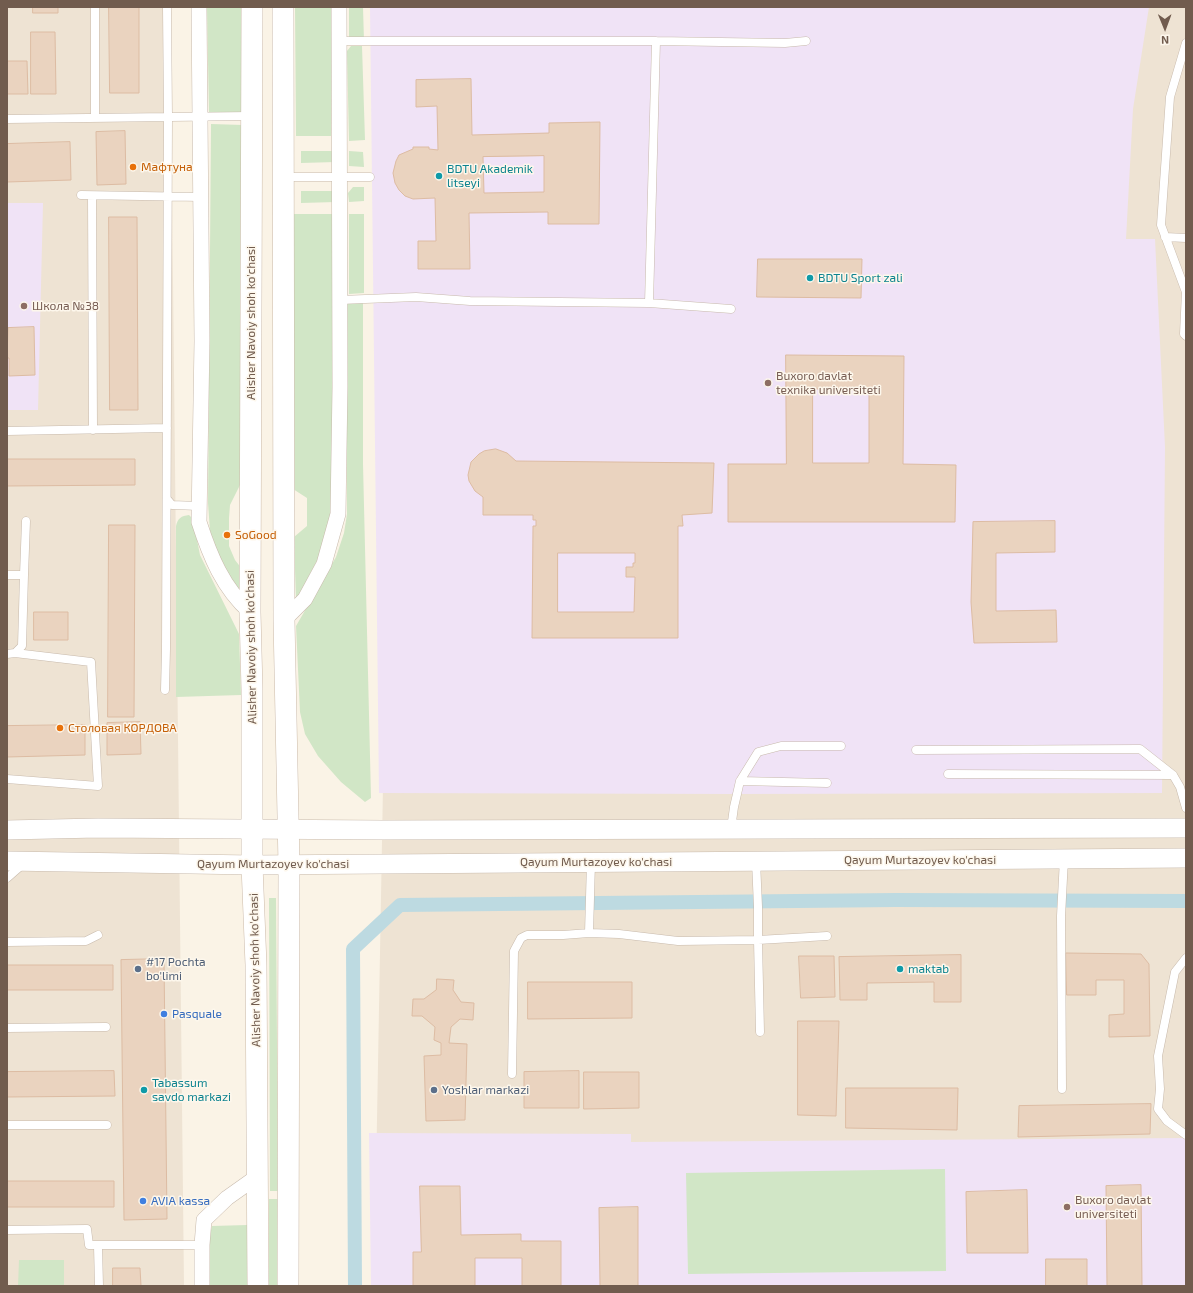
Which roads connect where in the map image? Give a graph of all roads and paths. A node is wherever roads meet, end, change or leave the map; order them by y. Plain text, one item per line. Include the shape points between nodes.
1 (95, 7) edge
2 (167, 7) edge
3 (199, 7) edge
4 (252, 7) edge
5 (282, 7) edge
6 (339, 7) edge
7 (339, 41) junction
8 (656, 41) junction
9 (806, 41) dead end
10 (1186, 43) edge
11 (201, 116) junction
12 (252, 116) junction
13 (168, 117) junction
14 (95, 118) junction
15 (7, 119) edge
16 (284, 177) junction
17 (340, 177) junction
18 (370, 177) dead end
19 (81, 195) dead end
20 (92, 196) junction
21 (168, 196) junction
22 (201, 197) junction
23 (1165, 237) junction
24 (1186, 238) edge
25 (1186, 292) edge
26 (340, 300) junction
27 (649, 303) junction
28 (731, 309) dead end
29 (1186, 336) edge
30 (167, 428) junction
31 (93, 430) junction
32 (7, 431) edge
33 (166, 499) junction
34 (199, 506) junction
35 (26, 521) dead end
36 (7, 575) edge
37 (24, 575) junction
38 (250, 612) junction
39 (284, 620) junction
40 (11, 654) edge
41 (165, 690) dead end
42 (841, 746) dead end
43 (916, 750) dead end
44 (948, 774) dead end
45 (1173, 775) junction
46 (7, 779) edge
47 (740, 781) junction
48 (827, 783) dead end
49 (1186, 808) edge
50 (1186, 828) edge
51 (288, 829) junction
52 (731, 829) junction
53 (7, 830) edge
54 (252, 830) junction
55 (1186, 858) edge
56 (7, 861) edge
57 (27, 861) junction
58 (756, 861) junction
59 (591, 862) junction
60 (252, 865) junction
61 (289, 865) junction
62 (1063, 866) junction
63 (7, 878) edge
64 (98, 934) dead end
65 (589, 934) junction
66 (827, 936) dead end
67 (758, 940) junction
68 (7, 942) edge
69 (1186, 958) edge
70 (106, 1027) dead end
71 (7, 1028) edge
72 (760, 1032) dead end
73 (512, 1074) dead end
74 (1062, 1089) dead end
75 (7, 1125) edge
76 (107, 1125) dead end
77 (1186, 1135) edge
78 (258, 1176) junction
79 (7, 1230) edge
80 (202, 1245) junction
81 (98, 1246) junction
82 (99, 1286) edge
83 (202, 1286) edge
84 (258, 1286) edge
85 (288, 1286) edge

1 - 14 lane
2 - 13 lane
3 - 11 street
4 - 12 main road, Alisher Navoiy shoh ko'chasi
5 - 16 main road
6 - 7 street
7 - 8 lane
7 - 17 street
8 - 9 lane
8 - 27 lane
10 - 23 lane via 1170,97 1161,225
11 - 12 lane
11 - 13 lane
11 - 22 street
12 - 38 main road, Alisher Navoiy shoh ko'chasi
13 - 14 lane
13 - 21 lane
14 - 15 lane
16 - 17 lane
16 - 39 main road
17 - 18 lane
17 - 26 street
19 - 20 lane
20 - 21 lane
20 - 31 lane
21 - 22 lane
21 - 30 lane
22 - 34 street
23 - 24 lane
23 - 25 lane
25 - 29 lane
26 - 27 lane via 416,297 470,301
26 - 39 street via 338,514 324,564 305,599
27 - 28 lane
30 - 31 lane
30 - 33 lane
31 - 32 lane
33 - 34 lane via 172,505
33 - 41 lane
34 - 38 street via 199,522 213,561 231,592
35 - 37 lane
36 - 37 lane
37 - 40 lane via 22,646
38 - 54 main road, Alisher Navoiy shoh ko'chasi
39 - 51 main road
40 - 46 lane via 91,662 98,786
42 - 47 lane via 781,746 758,752
43 - 45 lane via 1140,749
44 - 45 lane
45 - 49 lane via 1180,787
47 - 48 lane
47 - 52 lane
50 - 52 street
51 - 52 street
51 - 54 street
51 - 61 main road
53 - 54 street
54 - 60 main road, Alisher Navoiy shoh ko'chasi
55 - 62 street, Qayum Murtazoyev ko'chasi
56 - 57 street, Qayum Murtazoyev ko'chasi
57 - 60 street, Qayum Murtazoyev ko'chasi
57 - 63 lane
58 - 59 street, Qayum Murtazoyev ko'chasi
58 - 62 street, Qayum Murtazoyev ko'chasi
58 - 67 lane
59 - 61 street, Qayum Murtazoyev ko'chasi
59 - 65 lane
60 - 61 street, Qayum Murtazoyev ko'chasi
60 - 78 main road, Alisher Navoiy shoh ko'chasi via 256,965
61 - 85 main road
62 - 74 lane
64 - 68 lane via 86,941
65 - 67 lane via 619,934 678,941
65 - 73 lane via 527,935 521,938 514,951
66 - 67 lane
67 - 72 lane
69 - 77 lane via 1175,972 1158,1056 1158,1109 1167,1121
70 - 71 lane
75 - 76 lane
78 - 80 street via 227,1198 204,1220
78 - 84 main road, Alisher Navoiy shoh ko'chasi
79 - 81 lane via 88,1229 89,1245
80 - 81 lane
80 - 83 street
81 - 82 lane

